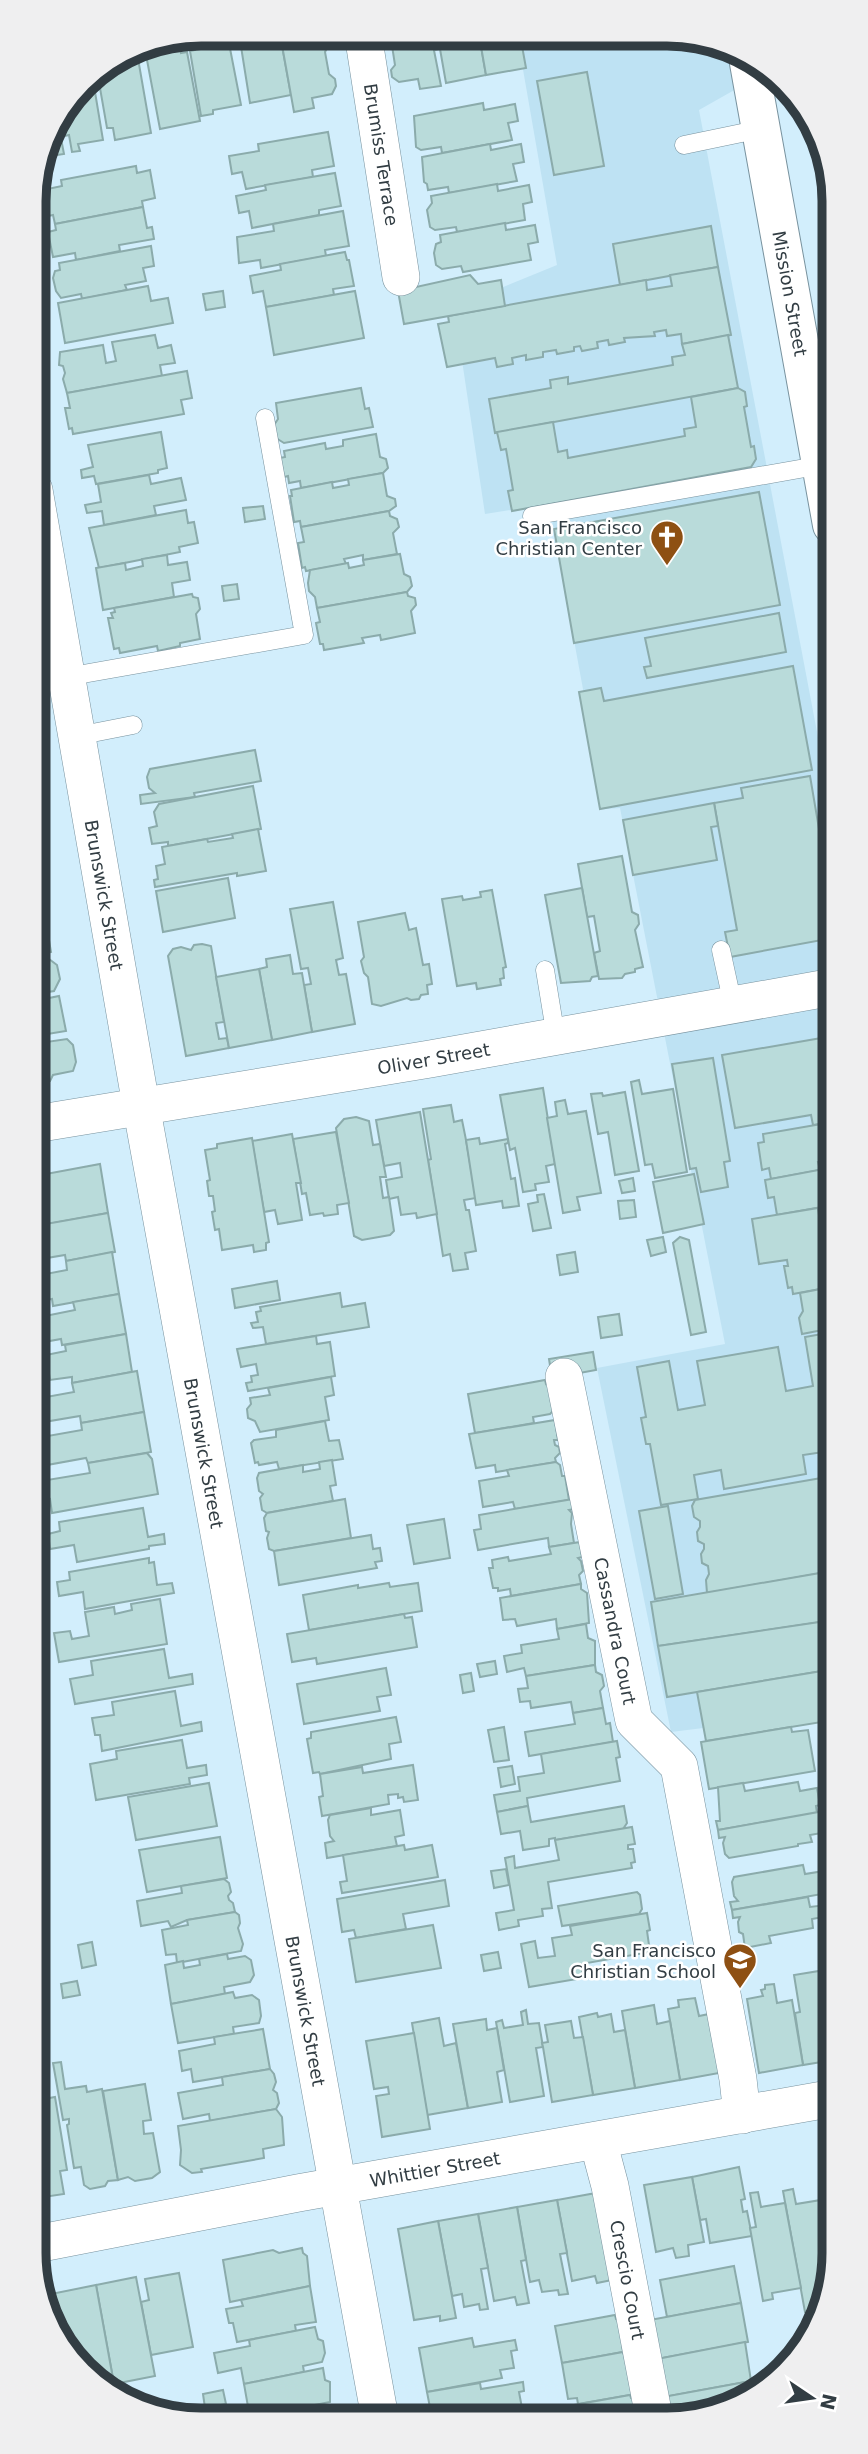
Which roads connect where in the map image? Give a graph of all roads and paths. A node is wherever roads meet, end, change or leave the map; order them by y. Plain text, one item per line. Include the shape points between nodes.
1 (365, 46) edge
2 (750, 70) edge
3 (761, 129) junction
4 (684, 145) dead end
5 (401, 276) dead end
6 (265, 418) dead end
7 (822, 464) joint
8 (532, 516) dead end
9 (46, 560) edge
10 (66, 677) junction
11 (133, 726) dead end
12 (77, 736) junction
13 (721, 950) dead end
14 (545, 970) dead end
15 (822, 989) edge
16 (733, 1005) junction
17 (556, 1037) junction
18 (141, 1105) junction
19 (46, 1122) edge
20 (564, 1377) dead end
21 (822, 2100) edge
22 (742, 2115) junction
23 (598, 2141) junction
24 (337, 2187) junction
25 (46, 2242) edge
26 (378, 2408) edge
27 (652, 2408) edge

1 - 5 street, Brumiss Terrace
2 - 3 main road, Mission Street
3 - 4 lane
3 - 7 main road, Mission Street
6 - 10 lane via 304,635
7 - 8 lane
9 - 10 street, Brunswick Street
10 - 12 street, Brunswick Street
11 - 12 lane
12 - 18 street, Brunswick Street
13 - 16 lane
14 - 17 lane
15 - 16 street, Oliver Street
16 - 17 street, Oliver Street
17 - 18 street, Oliver Street
18 - 19 street, Oliver Street
18 - 24 street, Brunswick Street
20 - 22 street, Cassandra Court via 634,1721 679,1766
21 - 22 street, Whittier Street
22 - 23 street, Whittier Street
23 - 24 street, Whittier Street
23 - 27 street, Crescio Court
24 - 25 street, Whittier Street
24 - 26 street, Brunswick Street

